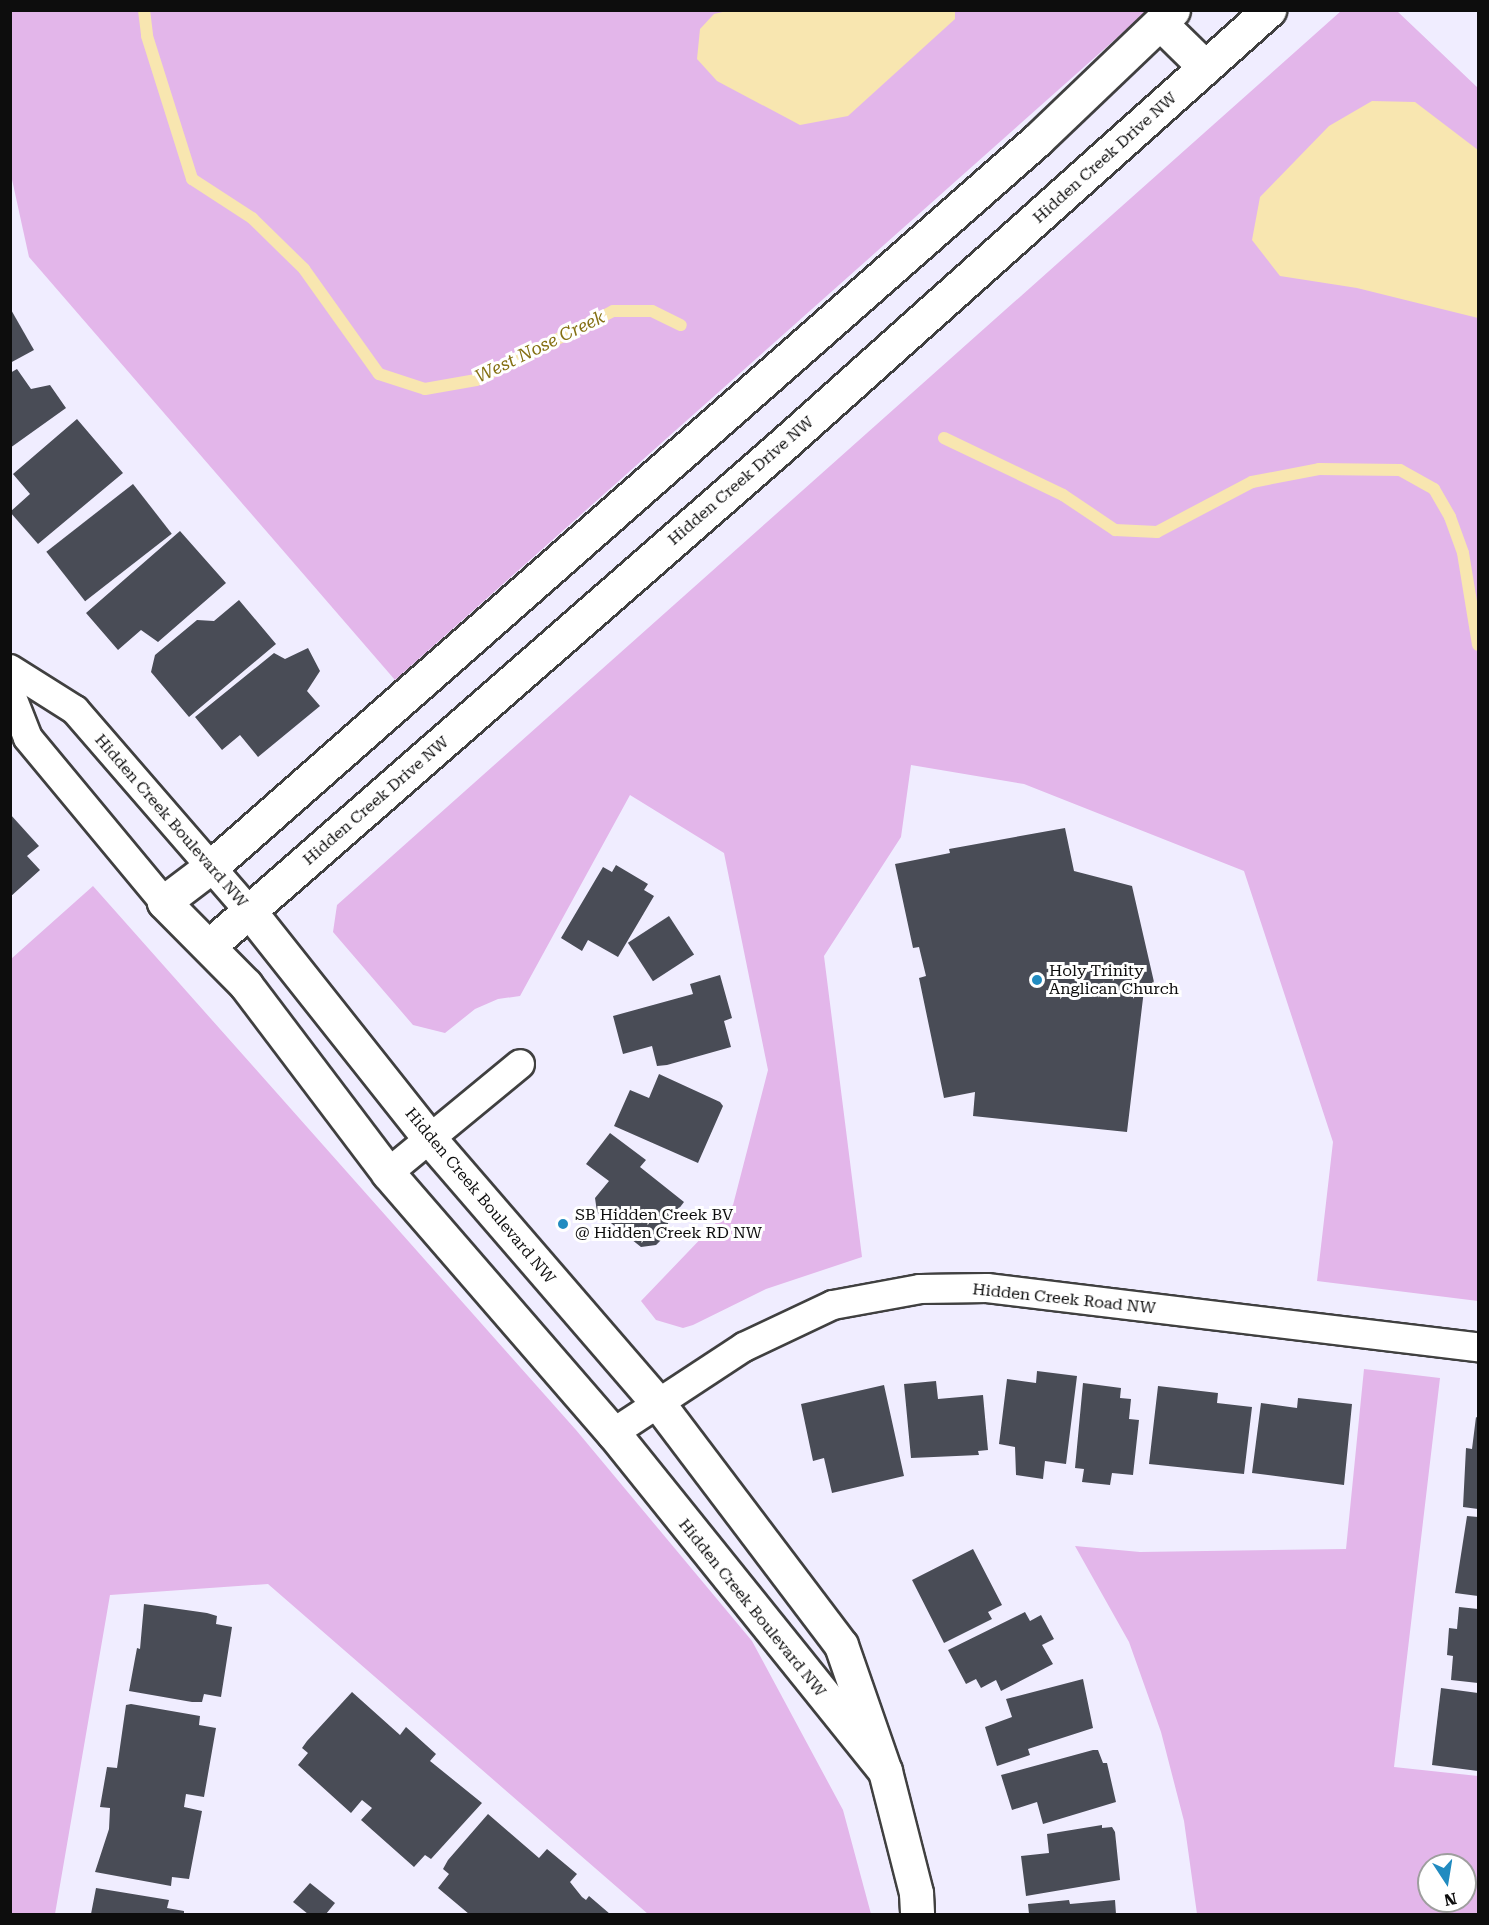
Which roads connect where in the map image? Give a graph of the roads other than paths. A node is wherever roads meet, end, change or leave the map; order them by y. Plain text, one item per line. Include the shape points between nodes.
1 (1269, 10) edge
2 (1166, 17) edge
3 (1205, 68) junction
4 (10, 669) edge
5 (10, 692) edge
6 (213, 865) junction
7 (164, 902) junction
8 (250, 912) junction
9 (209, 946) junction
10 (520, 1064) dead end
11 (429, 1138) junction
12 (388, 1173) junction
13 (1479, 1347) edge
14 (658, 1403) junction
15 (613, 1433) junction
16 (885, 1771) junction
17 (917, 1914) edge

1 - 3 street, Hidden Creek Drive NW
2 - 3 street
2 - 6 street via 1037,140
3 - 8 street, Hidden Creek Drive NW
4 - 6 street, Hidden Creek Boulevard NW via 75,710
5 - 7 street, Hidden Creek Boulevard NW via 28,738
6 - 7 street
6 - 8 street, Hidden Creek Boulevard NW
7 - 9 street, Hidden Creek Boulevard NW
8 - 9 street, Hidden Creek Drive NW
8 - 11 street, Hidden Creek Boulevard NW
9 - 12 street, Hidden Creek Boulevard NW via 246,985
10 - 11 street
11 - 12 street
11 - 14 street, Hidden Creek Boulevard NW
12 - 15 street, Hidden Creek Boulevard NW
13 - 14 street, Hidden Creek Road NW via 987,1288 920,1289 833,1305 744,1347
14 - 15 street, Hidden Creek Road NW
14 - 16 street, Hidden Creek Boulevard NW via 841,1645
15 - 16 street, Hidden Creek Boulevard NW
16 - 17 street, Hidden Creek Boulevard NW via 916,1893

